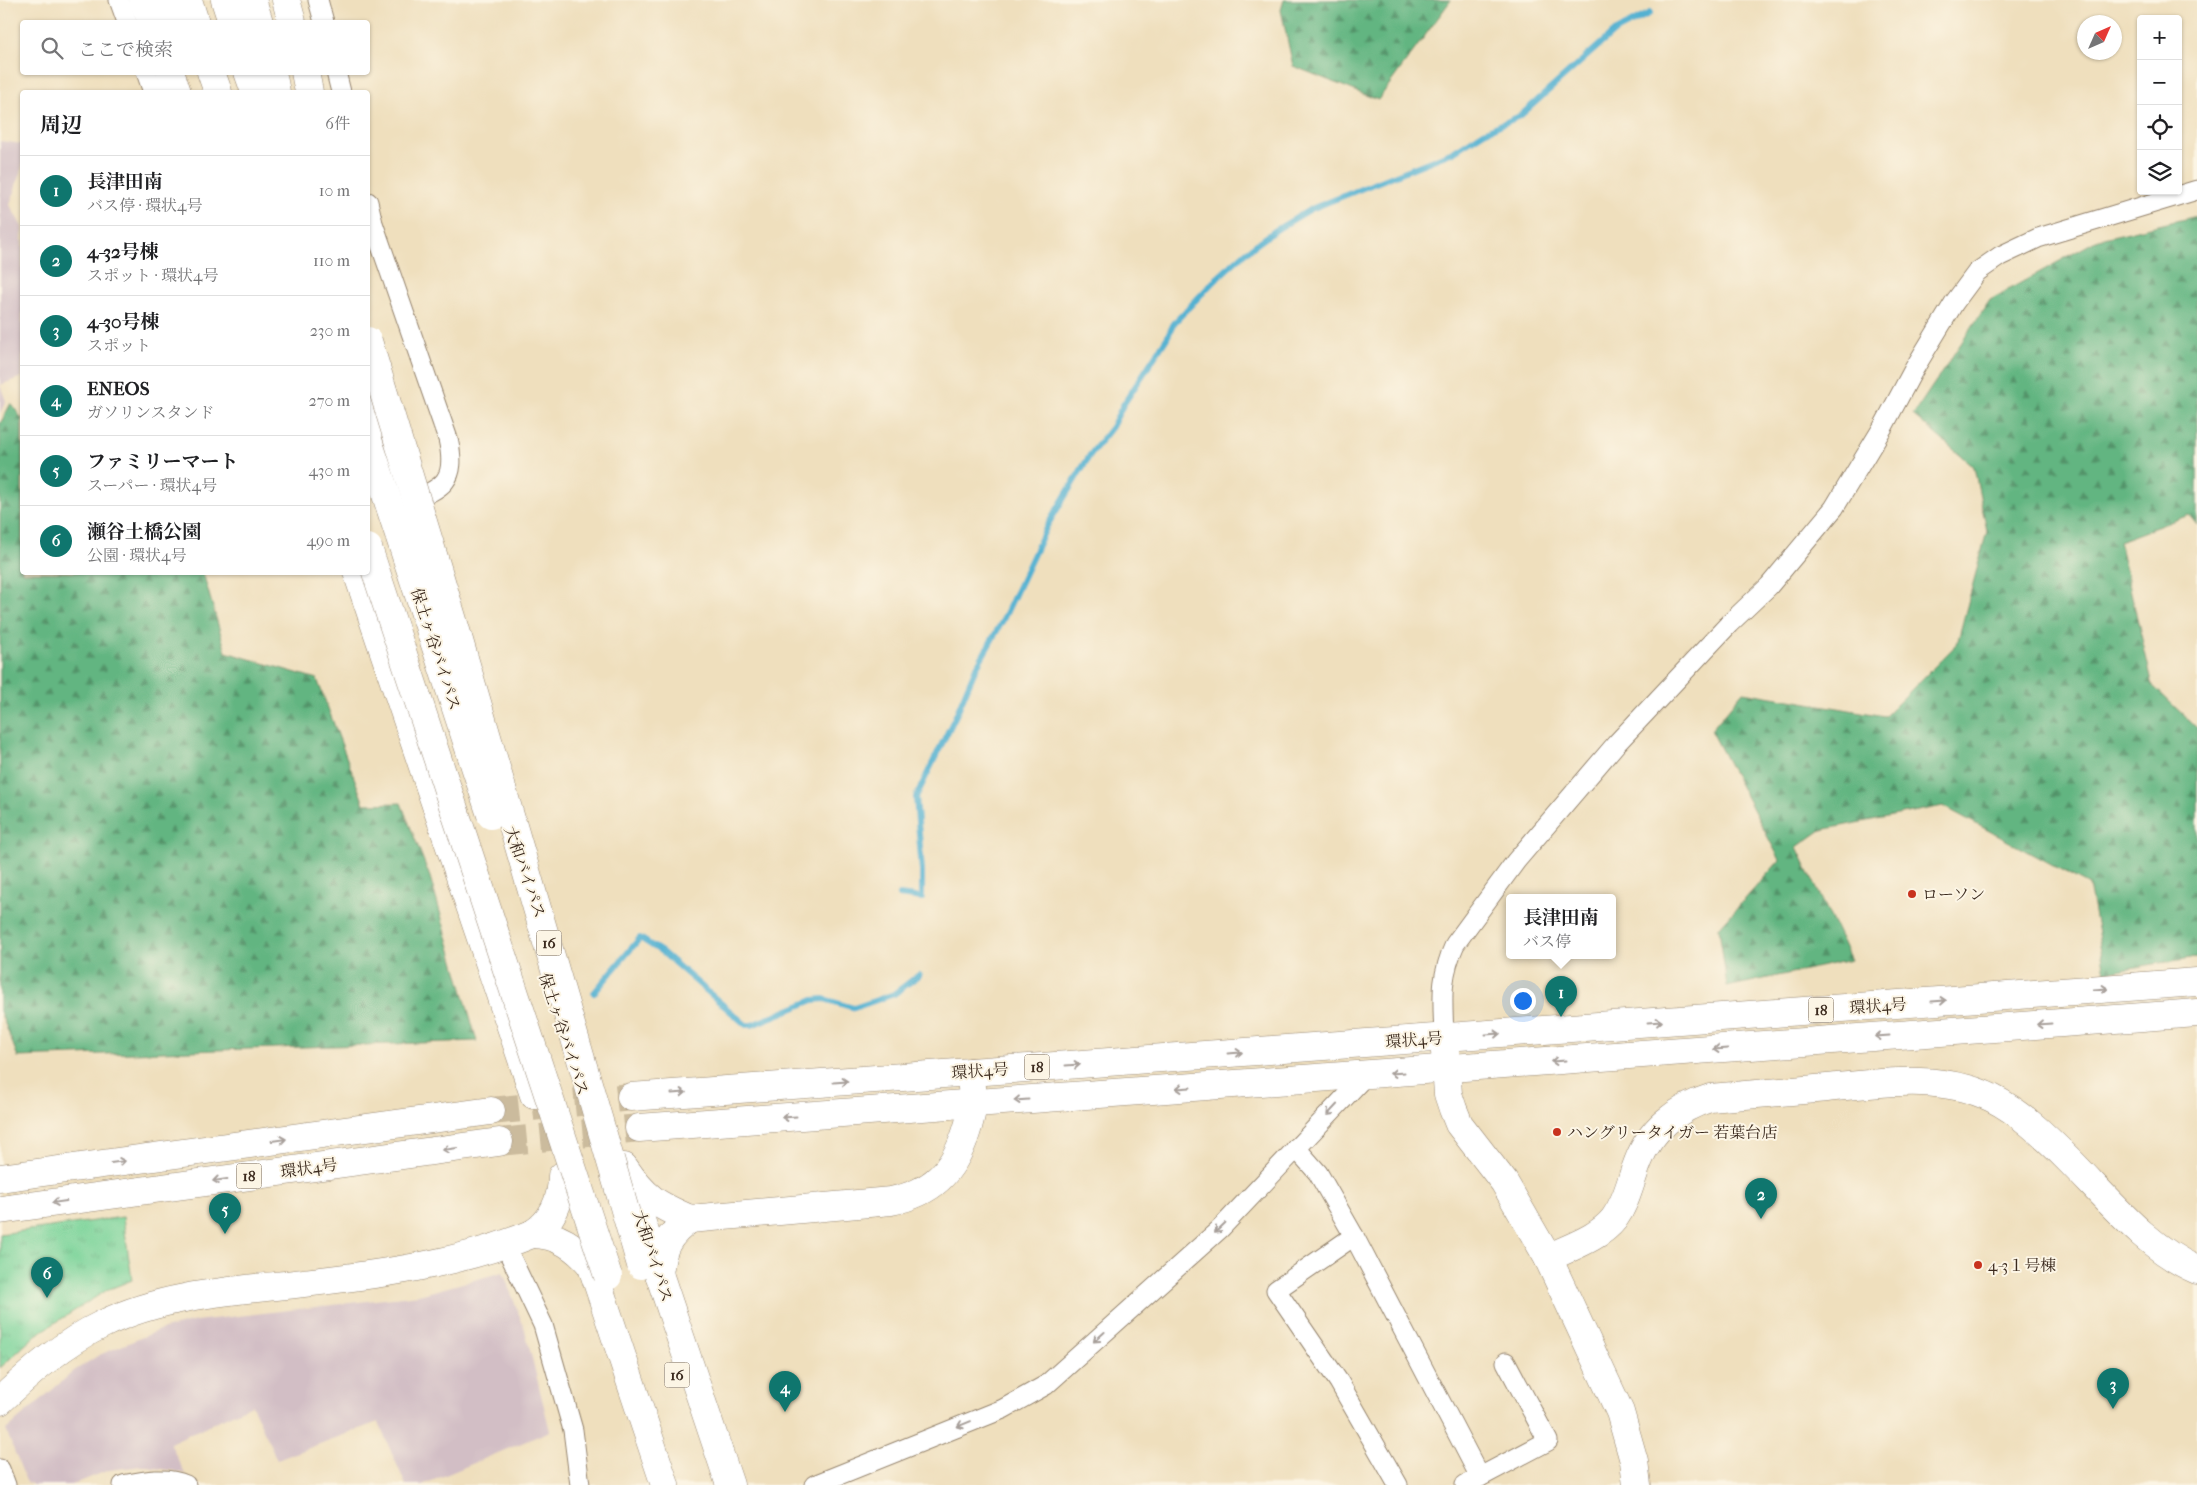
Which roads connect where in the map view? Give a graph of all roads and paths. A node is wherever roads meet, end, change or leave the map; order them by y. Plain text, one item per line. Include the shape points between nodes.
1 (119, 0) edge
2 (143, 0) edge
3 (166, 0) edge
4 (188, 0) edge
5 (225, 0) edge
6 (237, 0) edge
7 (252, 0) edge
8 (286, 0) edge
9 (318, 0) edge
10 (126, 20) edge
11 (151, 20) edge
12 (172, 20) edge
13 (194, 20) edge
14 (231, 20) edge
15 (243, 20) edge
16 (258, 20) edge
17 (291, 20) edge
18 (323, 20) edge
19 (147, 75) edge
20 (171, 75) edge
21 (190, 75) edge
22 (212, 75) edge
23 (249, 75) edge
24 (261, 75) edge
25 (273, 75) edge
26 (305, 75) edge
27 (337, 75) edge
28 (152, 90) edge
29 (176, 90) edge
30 (194, 90) edge
31 (217, 90) edge
32 (254, 90) edge
33 (266, 90) edge
34 (276, 90) edge
35 (309, 90) edge
36 (340, 90) edge
37 (2197, 190) edge
38 (370, 210) edge
39 (370, 347) edge
40 (370, 407) edge
41 (370, 446) edge
42 (401, 504) junction
43 (370, 554) edge
44 (358, 575) edge
45 (2197, 982) edge
46 (2197, 1013) edge
47 (1444, 1038) junction
48 (1446, 1069) junction
49 (971, 1072) junction
50 (1366, 1075) junction
51 (631, 1097) tunnel mouth
52 (973, 1104) junction
53 (491, 1111) tunnel mouth
54 (639, 1128) tunnel mouth
55 (498, 1142) tunnel mouth
56 (1296, 1148) junction
57 (624, 1167) junction
58 (562, 1176) junction
59 (0, 1178) edge
60 (0, 1210) edge
61 (690, 1219) junction
62 (532, 1234) junction
63 (1354, 1236) junction
64 (504, 1245) junction
65 (1548, 1258) junction
66 (592, 1266) junction
67 (650, 1269) junction
68 (2197, 1270) edge
69 (1506, 1362) dead end
70 (0, 1401) edge
71 (0, 1469) edge
72 (1472, 1481) edge
73 (6, 1485) edge
74 (123, 1485) edge
75 (186, 1485) edge
76 (580, 1485) edge
77 (666, 1485) edge
78 (680, 1485) edge
79 (714, 1485) edge
80 (730, 1485) edge
81 (814, 1485) edge
82 (1398, 1485) edge
83 (1637, 1485) edge

1 - 10 street
2 - 11 main road
3 - 12 main road
4 - 13 main road
5 - 14 main road
6 - 15 main road
7 - 16 main road
8 - 17 main road
9 - 18 street
19 - 28 street
20 - 29 main road
21 - 30 main road
22 - 31 main road
23 - 32 main road
24 - 33 main road
25 - 34 main road
26 - 35 main road
27 - 36 street
37 - 47 street via 2038,238 2000,256 1977,272 1954,303 1834,508 1769,586 1616,744 1516,861 1456,944 1448,959 1442,989
38 - 42 street via 452,458 449,477 435,491
39 - 67 main road, bridge
40 - 42 main road, 大和バイパス / 16
41 - 67 main road, 保土ヶ谷バイパス / 16, bridge
42 - 57 main road, 大和バイパス / 16
43 - 78 main road, 保土ヶ谷バイパス / 16, bridge
44 - 58 main road
47 -> 45 main road, 環状4号 / 18
46 -> 48 main road, 環状4号 / 18
47 - 48 main road
49 -> 47 main road, 環状4号 / 18
48 -> 50 main road, 環状4号 / 18
48 - 65 main road via 1448,1094 1459,1124 1504,1182
51 -> 49 main road, 環状4号 / 18
49 - 52 main road
50 -> 52 main road, 環状4号 / 18
50 -> 56 street
52 -> 54 main road, 環状4号 / 18
52 - 61 main road via 964,1138 948,1169 935,1183 909,1197
59 -> 53 main road, 環状4号 / 18
55 -> 60 main road, 環状4号 / 18
56 - 63 street via 1318,1173
56 -> 81 street via 1220,1229 1046,1385 1003,1409
57 - 61 main road via 638,1189 653,1201
57 - 67 main road, 大和バイパス / 16
58 - 62 main road via 561,1195 553,1213 542,1228
58 - 66 main road
61 - 67 main road via 676,1229
62 - 64 main road
62 - 66 main road via 543,1234 566,1242
63 - 72 street
63 - 82 street via 1276,1290 1338,1382
64 - 70 main road via 421,1267 190,1297 156,1305 103,1323 76,1338 51,1355
64 - 76 street via 543,1325 573,1430
65 - 68 main road via 1598,1233 1613,1220 1626,1199 1638,1160 1652,1137 1669,1118 1690,1104 1710,1098 1894,1082 1933,1083 1992,1098 2020,1116 2158,1246
65 - 83 main road via 1620,1412 1634,1461
66 - 77 main road
67 - 79 main road, 保土ヶ谷バイパス / 16
67 - 80 main road, 大和バイパス / 16
69 - 72 street via 1548,1441
71 - 73 street
74 - 75 street via 149,1480

